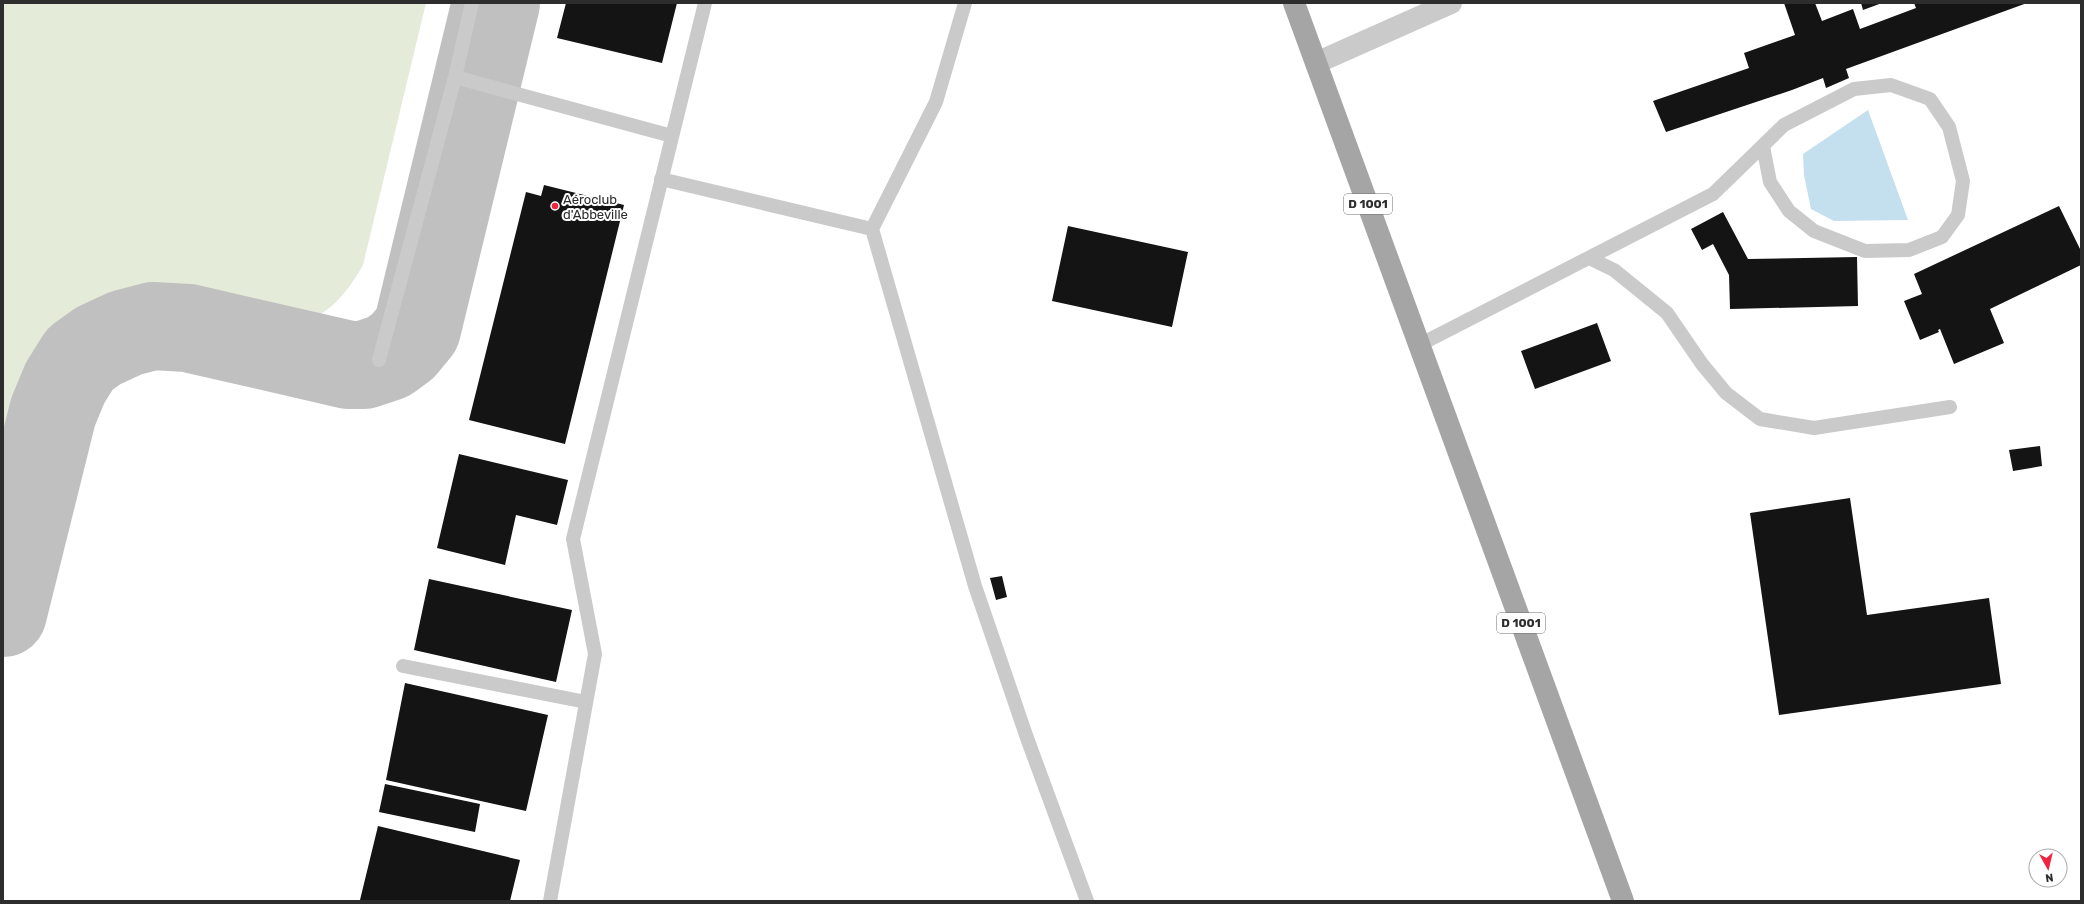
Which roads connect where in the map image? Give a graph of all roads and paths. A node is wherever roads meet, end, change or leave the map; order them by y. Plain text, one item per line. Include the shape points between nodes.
1 (472, 3) edge
2 (705, 3) edge
3 (965, 3) edge
4 (1294, 3) edge
5 (1451, 3) edge
6 (1316, 63) junction
7 (455, 78) junction
8 (672, 136) junction
9 (1763, 146) junction
10 (661, 179) junction
11 (872, 228) junction
12 (1589, 258) junction
13 (1420, 345) junction
14 (379, 360) dead end
15 (1950, 407) dead end
16 (403, 666) dead end
17 (586, 702) junction
18 (550, 901) edge
19 (1087, 901) edge
20 (1623, 901) edge

1 - 7 lane
2 - 8 lane
3 - 11 lane via 936,102
4 - 6 main road, D 1001
5 - 6 street
6 - 13 main road, D 1001
7 - 8 lane
7 - 14 lane
8 - 10 lane
9 - 9 lane via 1784,125 1854,89 1891,85 1930,99 1949,127 1963,181 1958,215 1942,237 1909,250 1865,250 1814,231 1789,210 1770,182
9 - 12 lane via 1713,194
10 - 11 lane
10 - 17 lane via 573,539 595,654
11 - 19 lane via 975,586
12 - 13 lane
12 - 15 lane via 1614,270 1667,313 1702,364 1726,393 1760,419 1814,428
13 - 20 main road, D 1001
16 - 17 lane
17 - 18 lane

